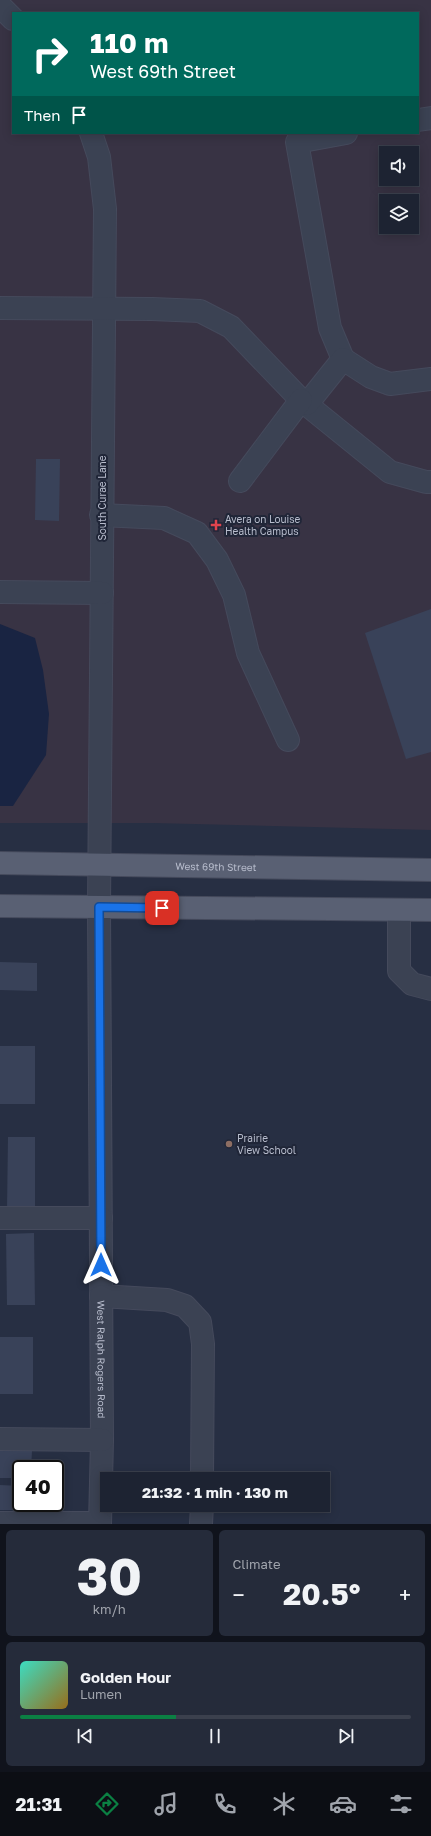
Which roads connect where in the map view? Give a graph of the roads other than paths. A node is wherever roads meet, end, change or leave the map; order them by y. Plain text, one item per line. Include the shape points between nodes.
1 (0, 6) edge
2 (12, 18) edge
3 (431, 118) edge
4 (419, 120) edge
5 (91, 134) edge
6 (341, 134) edge
7 (0, 308) edge
8 (105, 310) junction
9 (343, 359) junction
10 (431, 379) edge
11 (304, 402) junction
12 (240, 481) dead end
13 (431, 482) edge
14 (101, 515) junction
15 (0, 592) edge
16 (102, 593) junction
17 (288, 740) dead end
18 (0, 863) edge
19 (100, 864) junction
20 (431, 870) edge
21 (0, 906) edge
22 (99, 907) junction
23 (399, 910) junction
24 (431, 910) edge
25 (431, 989) edge
26 (0, 1218) edge
27 (101, 1218) junction
28 (101, 1296) junction
29 (0, 1439) edge
30 (102, 1440) junction
31 (202, 1472) edge
32 (202, 1512) edge
33 (0, 1524) edge
34 (100, 1524) edge
35 (201, 1524) edge

1 - 2 street
3 - 4 street
5 - 8 street, South Curae Lane via 99,157 104,209
6 - 9 street via 297,142 330,328
7 - 8 street
8 - 11 street via 200,311 231,327
8 - 14 street, South Curae Lane
9 - 10 street via 371,377 390,384
9 - 11 street
11 - 12 street
11 - 13 street via 390,472
14 - 16 street, South Curae Lane
14 - 17 street via 164,518 196,533 217,560 234,595 248,653
15 - 16 street
16 - 19 street, South Curae Lane
18 - 19 main road, West 69th Street
19 - 20 main road, West 69th Street
19 - 22 street, South Curae Lane
21 - 22 main road
22 - 23 main road
22 - 27 street, West Ralph Rogers Road
23 - 24 main road
23 - 25 street via 399,971 412,984
26 - 27 street
27 - 28 street, West Ralph Rogers Road
28 - 30 street, West Ralph Rogers Road
28 - 31 street via 167,1300 185,1306 200,1322 203,1344
29 - 30 street
30 - 34 street, West Ralph Rogers Road
32 - 35 street
33 - 34 street

